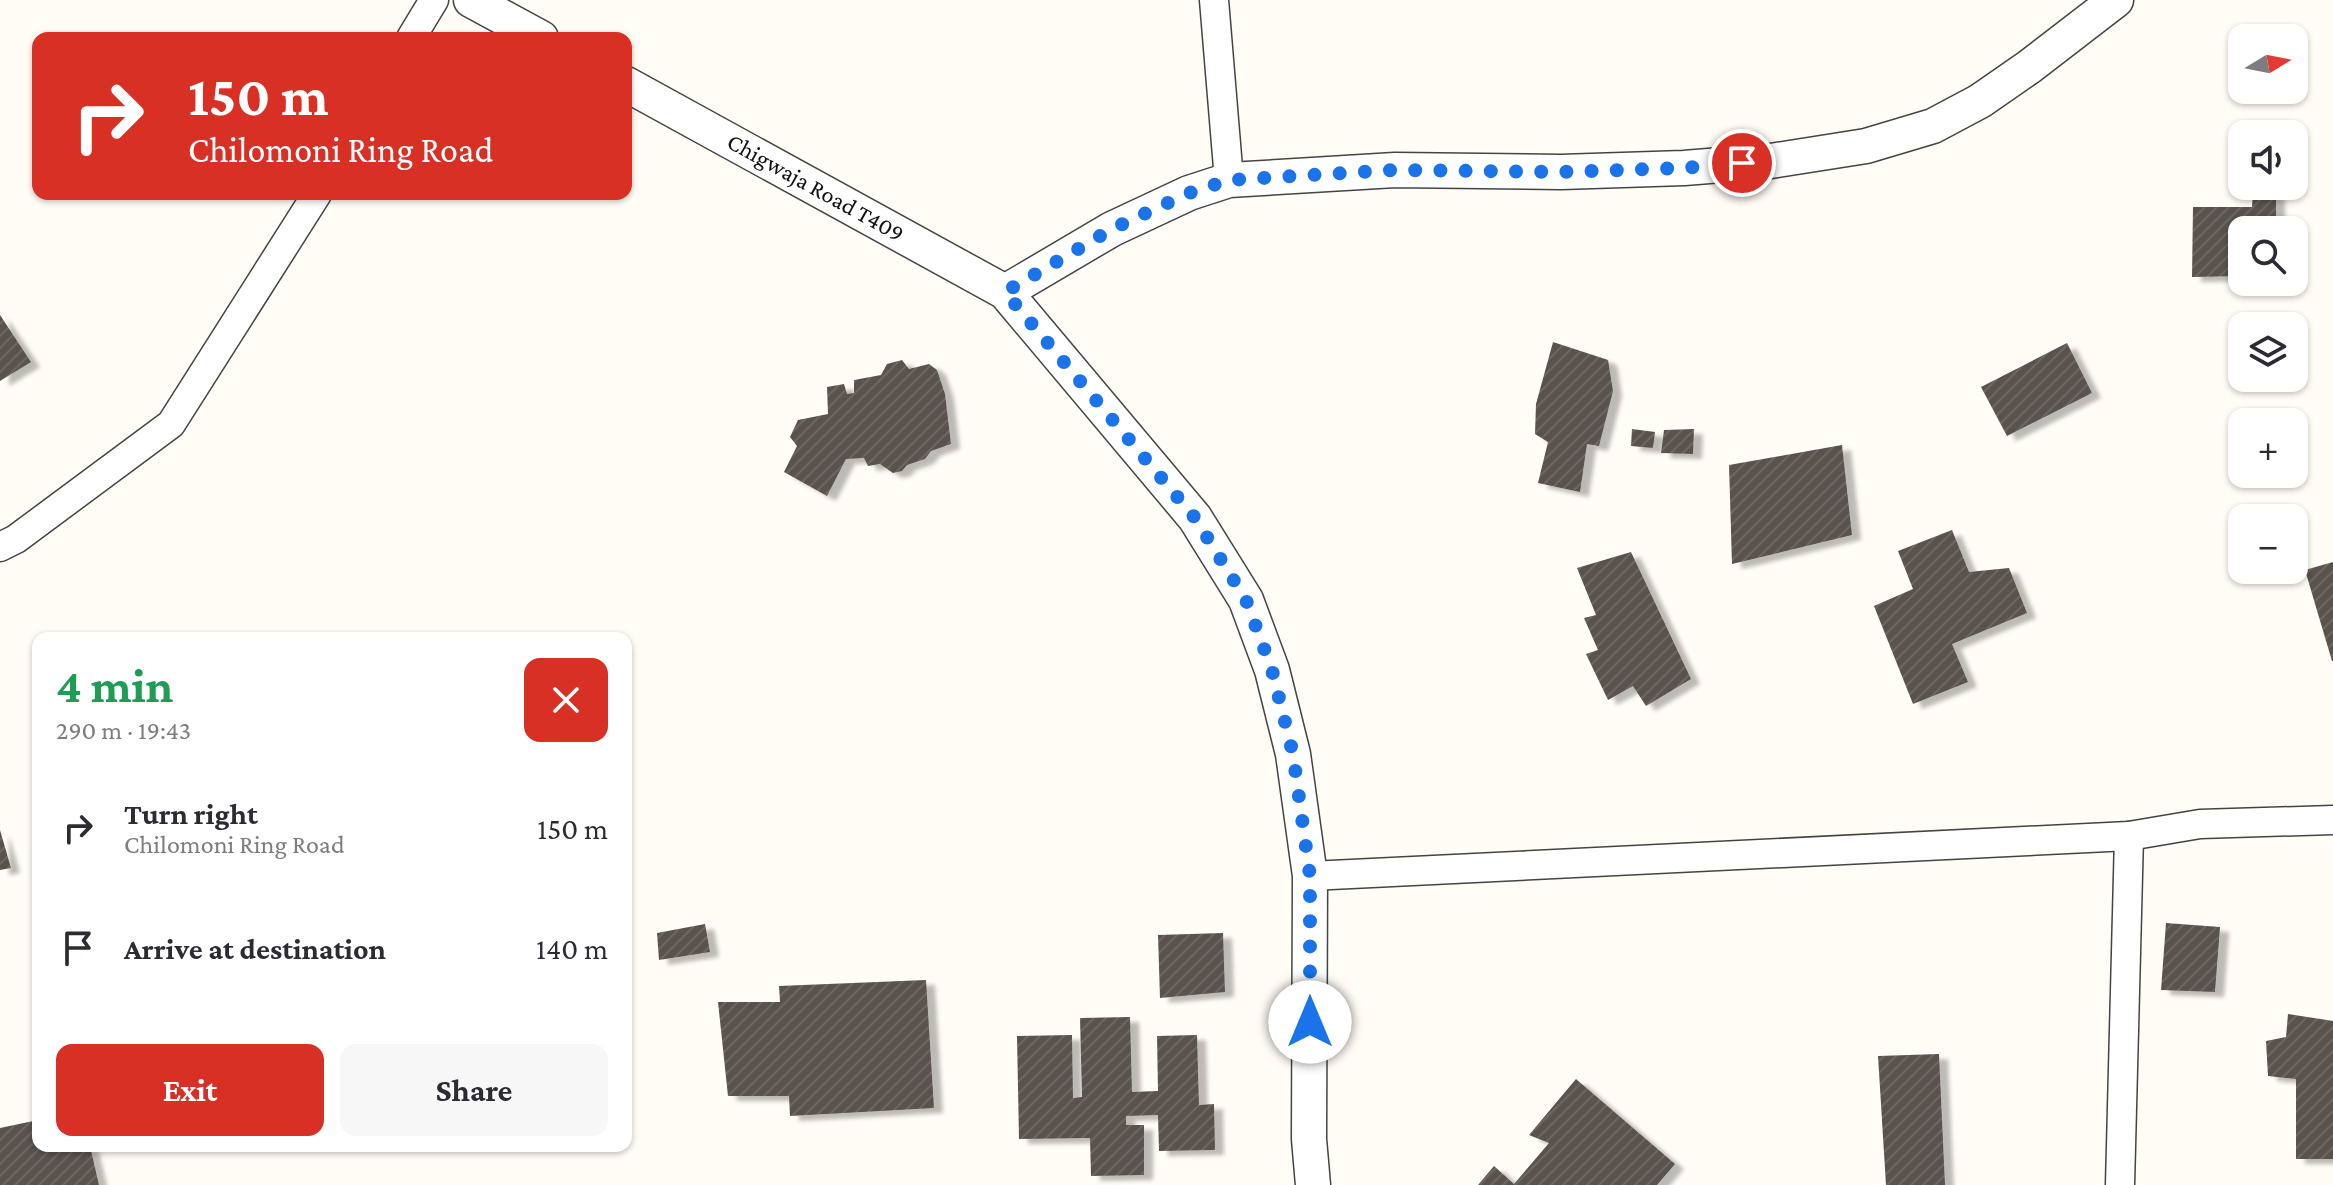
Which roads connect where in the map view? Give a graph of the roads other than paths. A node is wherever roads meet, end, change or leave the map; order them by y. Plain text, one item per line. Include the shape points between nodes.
1 (434, 0) edge
2 (471, 0) edge
3 (1214, 0) edge
4 (2116, 0) edge
5 (415, 32) edge
6 (530, 32) edge
7 (632, 87) edge
8 (1229, 180) junction
9 (313, 200) edge
10 (1005, 292) junction
11 (0, 547) edge
12 (2333, 820) edge
13 (2129, 836) junction
14 (1310, 876) junction
15 (1313, 1185) edge
16 (2120, 1185) edge

1 - 5 street
2 - 6 street
3 - 8 street
4 - 8 street via 1980,101 1933,126 1866,146 1684,168 1395,170
7 - 10 street, Chigwaja Road T409
8 - 10 street via 1112,229
9 - 11 street via 171,424
10 - 14 street via 1195,518 1246,600 1272,670 1293,754
12 - 13 street via 2200,824
13 - 14 street
13 - 16 street
14 - 15 street

